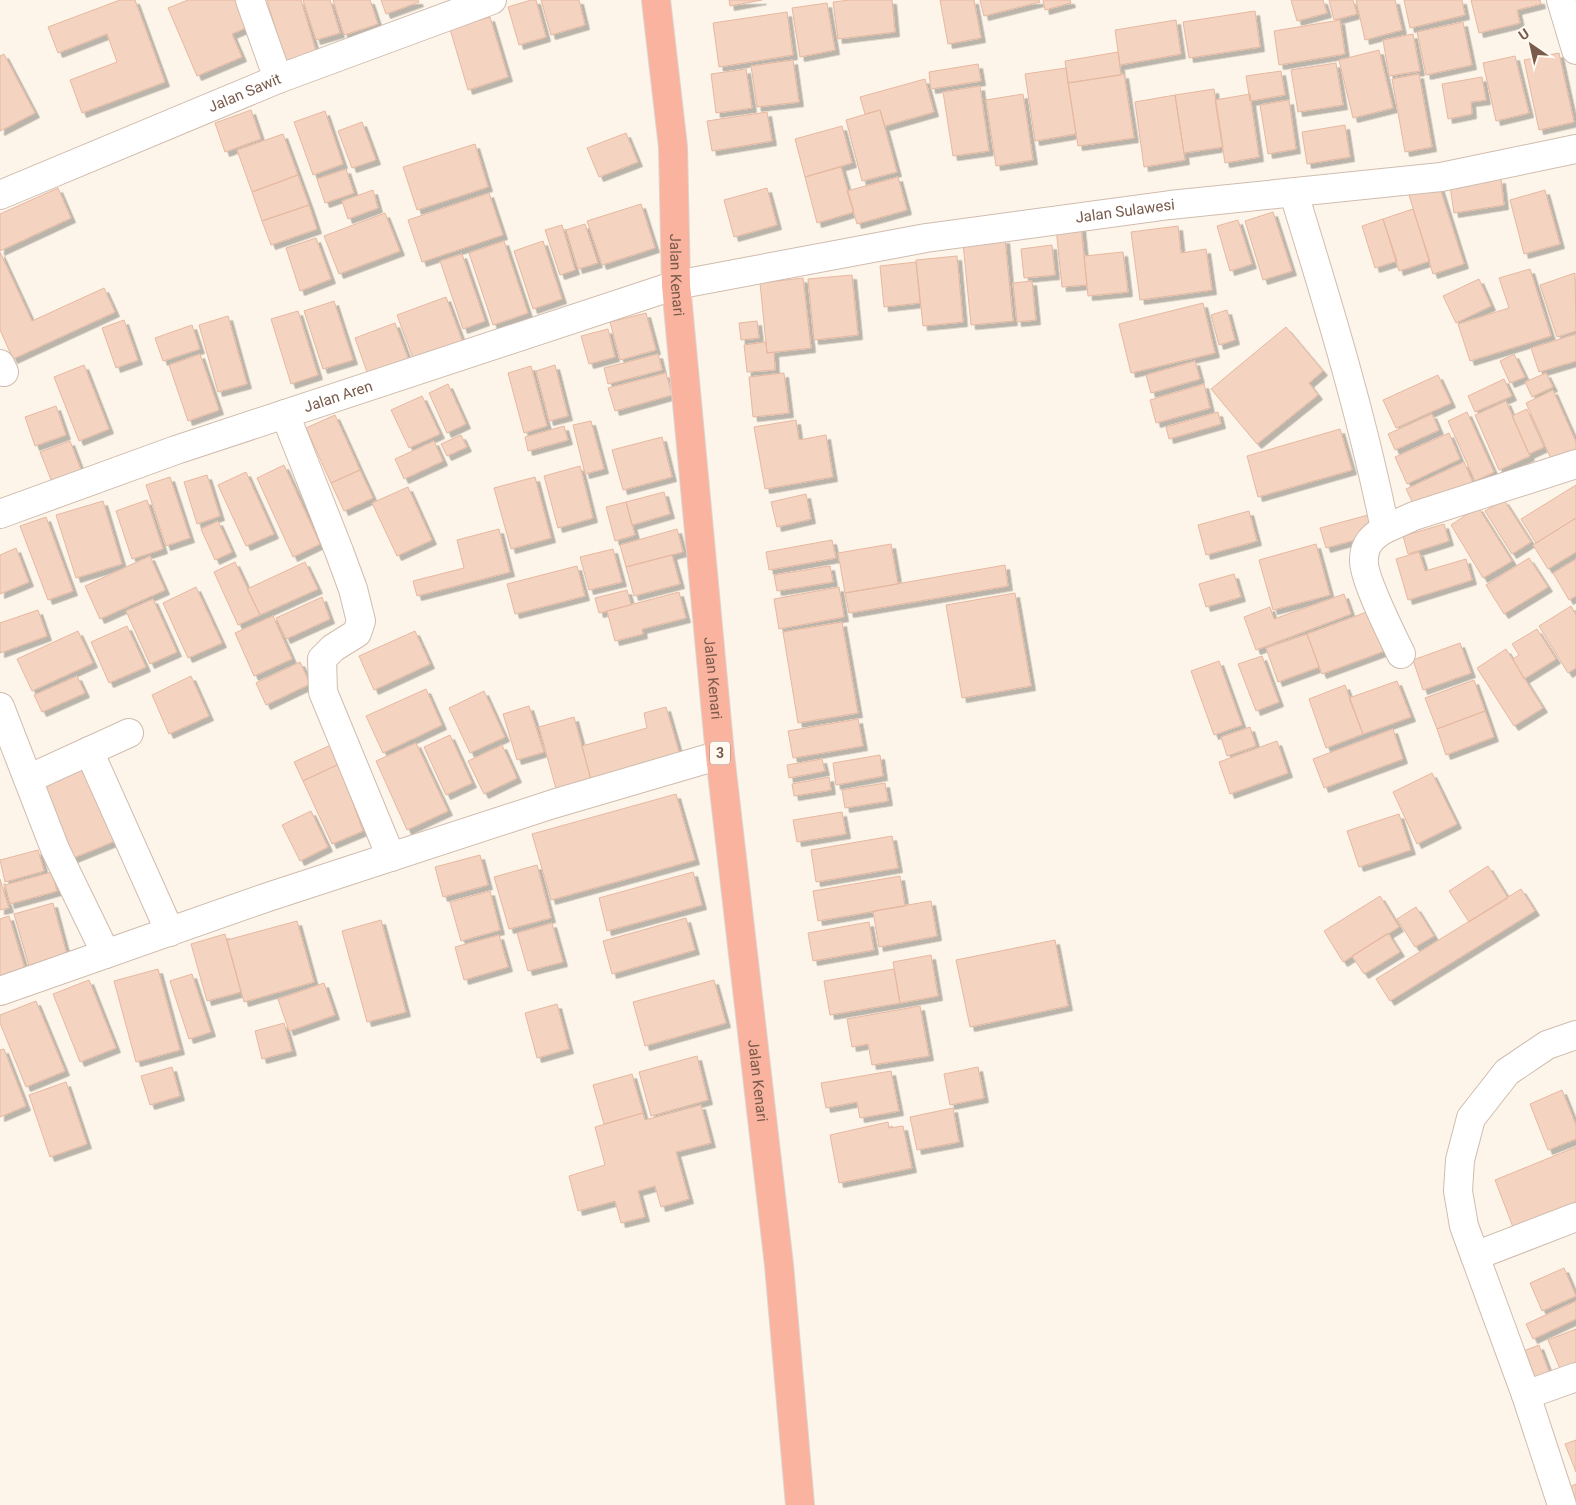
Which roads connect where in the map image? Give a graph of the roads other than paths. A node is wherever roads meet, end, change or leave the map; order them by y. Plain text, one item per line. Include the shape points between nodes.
1 (250, 0) edge
2 (492, 0) edge
3 (656, 0) edge
4 (1562, 0) edge
5 (1576, 50) edge
6 (278, 79) junction
7 (1576, 149) edge
8 (1294, 194) junction
9 (0, 195) edge
10 (676, 285) junction
11 (285, 414) junction
12 (1576, 464) edge
13 (0, 514) edge
14 (1385, 529) junction
15 (1401, 654) dead end
16 (0, 707) edge
17 (129, 733) dead end
18 (89, 751) junction
19 (720, 756) junction
20 (28, 779) junction
21 (390, 857) junction
22 (170, 932) junction
23 (106, 954) junction
24 (0, 991) edge
25 (1576, 1034) edge
26 (1576, 1217) edge
27 (1475, 1256) junction
28 (1576, 1377) edge
29 (1526, 1395) junction
30 (800, 1505) edge
31 (1562, 1505) edge

1 - 6 street
2 - 6 street, Jalan Sawit
3 - 10 highway, Jalan Kenari / 3 via 673,147
4 - 5 street
6 - 9 street, Jalan Sawit
7 - 8 street, Jalan Sulawesi via 1440,177
8 - 10 street, Jalan Sulawesi via 1170,205 926,238
8 - 14 street via 1343,353
10 - 11 street, Jalan Aren
10 - 19 highway, Jalan Kenari / 3
11 - 13 street, Jalan Aren
11 - 21 street via 345,566 361,621 357,633 322,659 323,692
12 - 14 street via 1414,516
14 - 15 street via 1367,544 1363,562
16 - 20 street
17 - 18 street
18 - 20 street
18 - 22 street
19 - 21 street via 553,804
19 - 30 highway, Jalan Kenari / 3 via 779,1265
20 - 23 street via 55,848
21 - 22 street
22 - 23 street
23 - 24 street
25 - 27 street via 1547,1045 1507,1072 1472,1118 1460,1160 1458,1191 1464,1226
26 - 27 street
27 - 29 street
28 - 29 street
29 - 31 street

